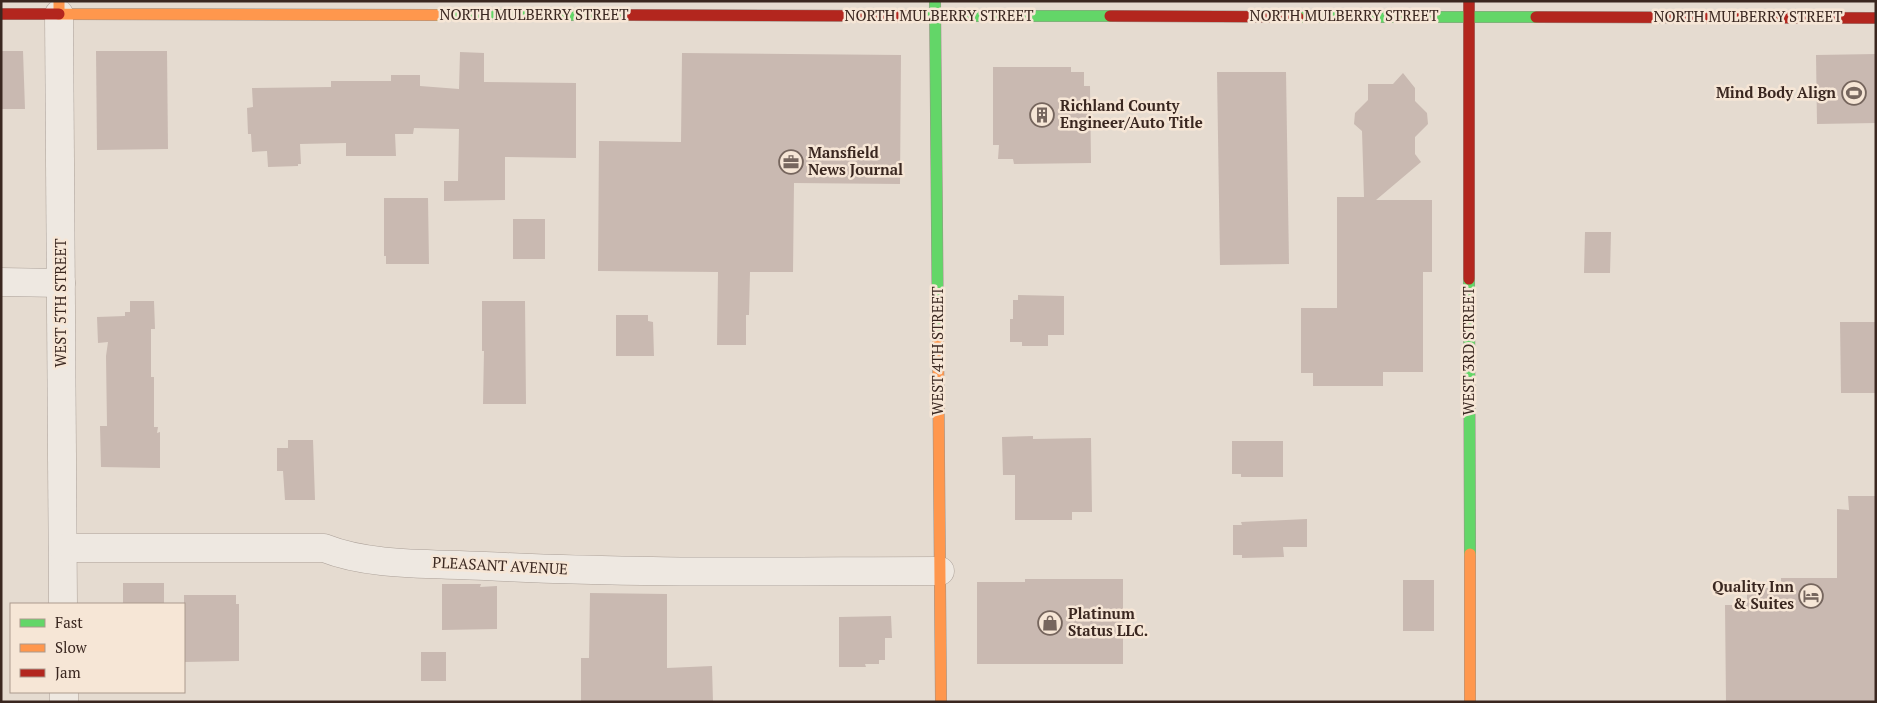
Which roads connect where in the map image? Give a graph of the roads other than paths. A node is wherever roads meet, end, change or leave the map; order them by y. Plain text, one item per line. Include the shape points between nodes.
1 (935, 1) edge
2 (1468, 1) edge
3 (59, 8) edge
4 (1, 14) edge
5 (935, 16) junction
6 (1468, 16) junction
7 (1876, 18) edge
8 (1, 282) edge
9 (61, 283) junction
10 (63, 548) junction
11 (940, 571) junction
12 (63, 603) edge
13 (941, 702) edge
14 (1470, 702) edge

1 - 5 main road, WEST 4TH STREET
2 - 6 main road, WEST 3RD STREET
3 - 4 main road, NORTH MULBERRY STREET
3 - 5 main road, NORTH MULBERRY STREET
3 - 9 street, WEST 5TH STREET
5 - 6 main road, NORTH MULBERRY STREET
5 - 11 main road, WEST 4TH STREET
6 - 7 main road, NORTH MULBERRY STREET
6 - 14 main road, WEST 3RD STREET
8 - 9 street
9 - 10 street, WEST 5TH STREET
10 - 11 street, PLEASANT AVENUE via 324,548 362,560 549,569
10 - 12 street, WEST 5TH STREET
11 - 13 main road, WEST 4TH STREET

